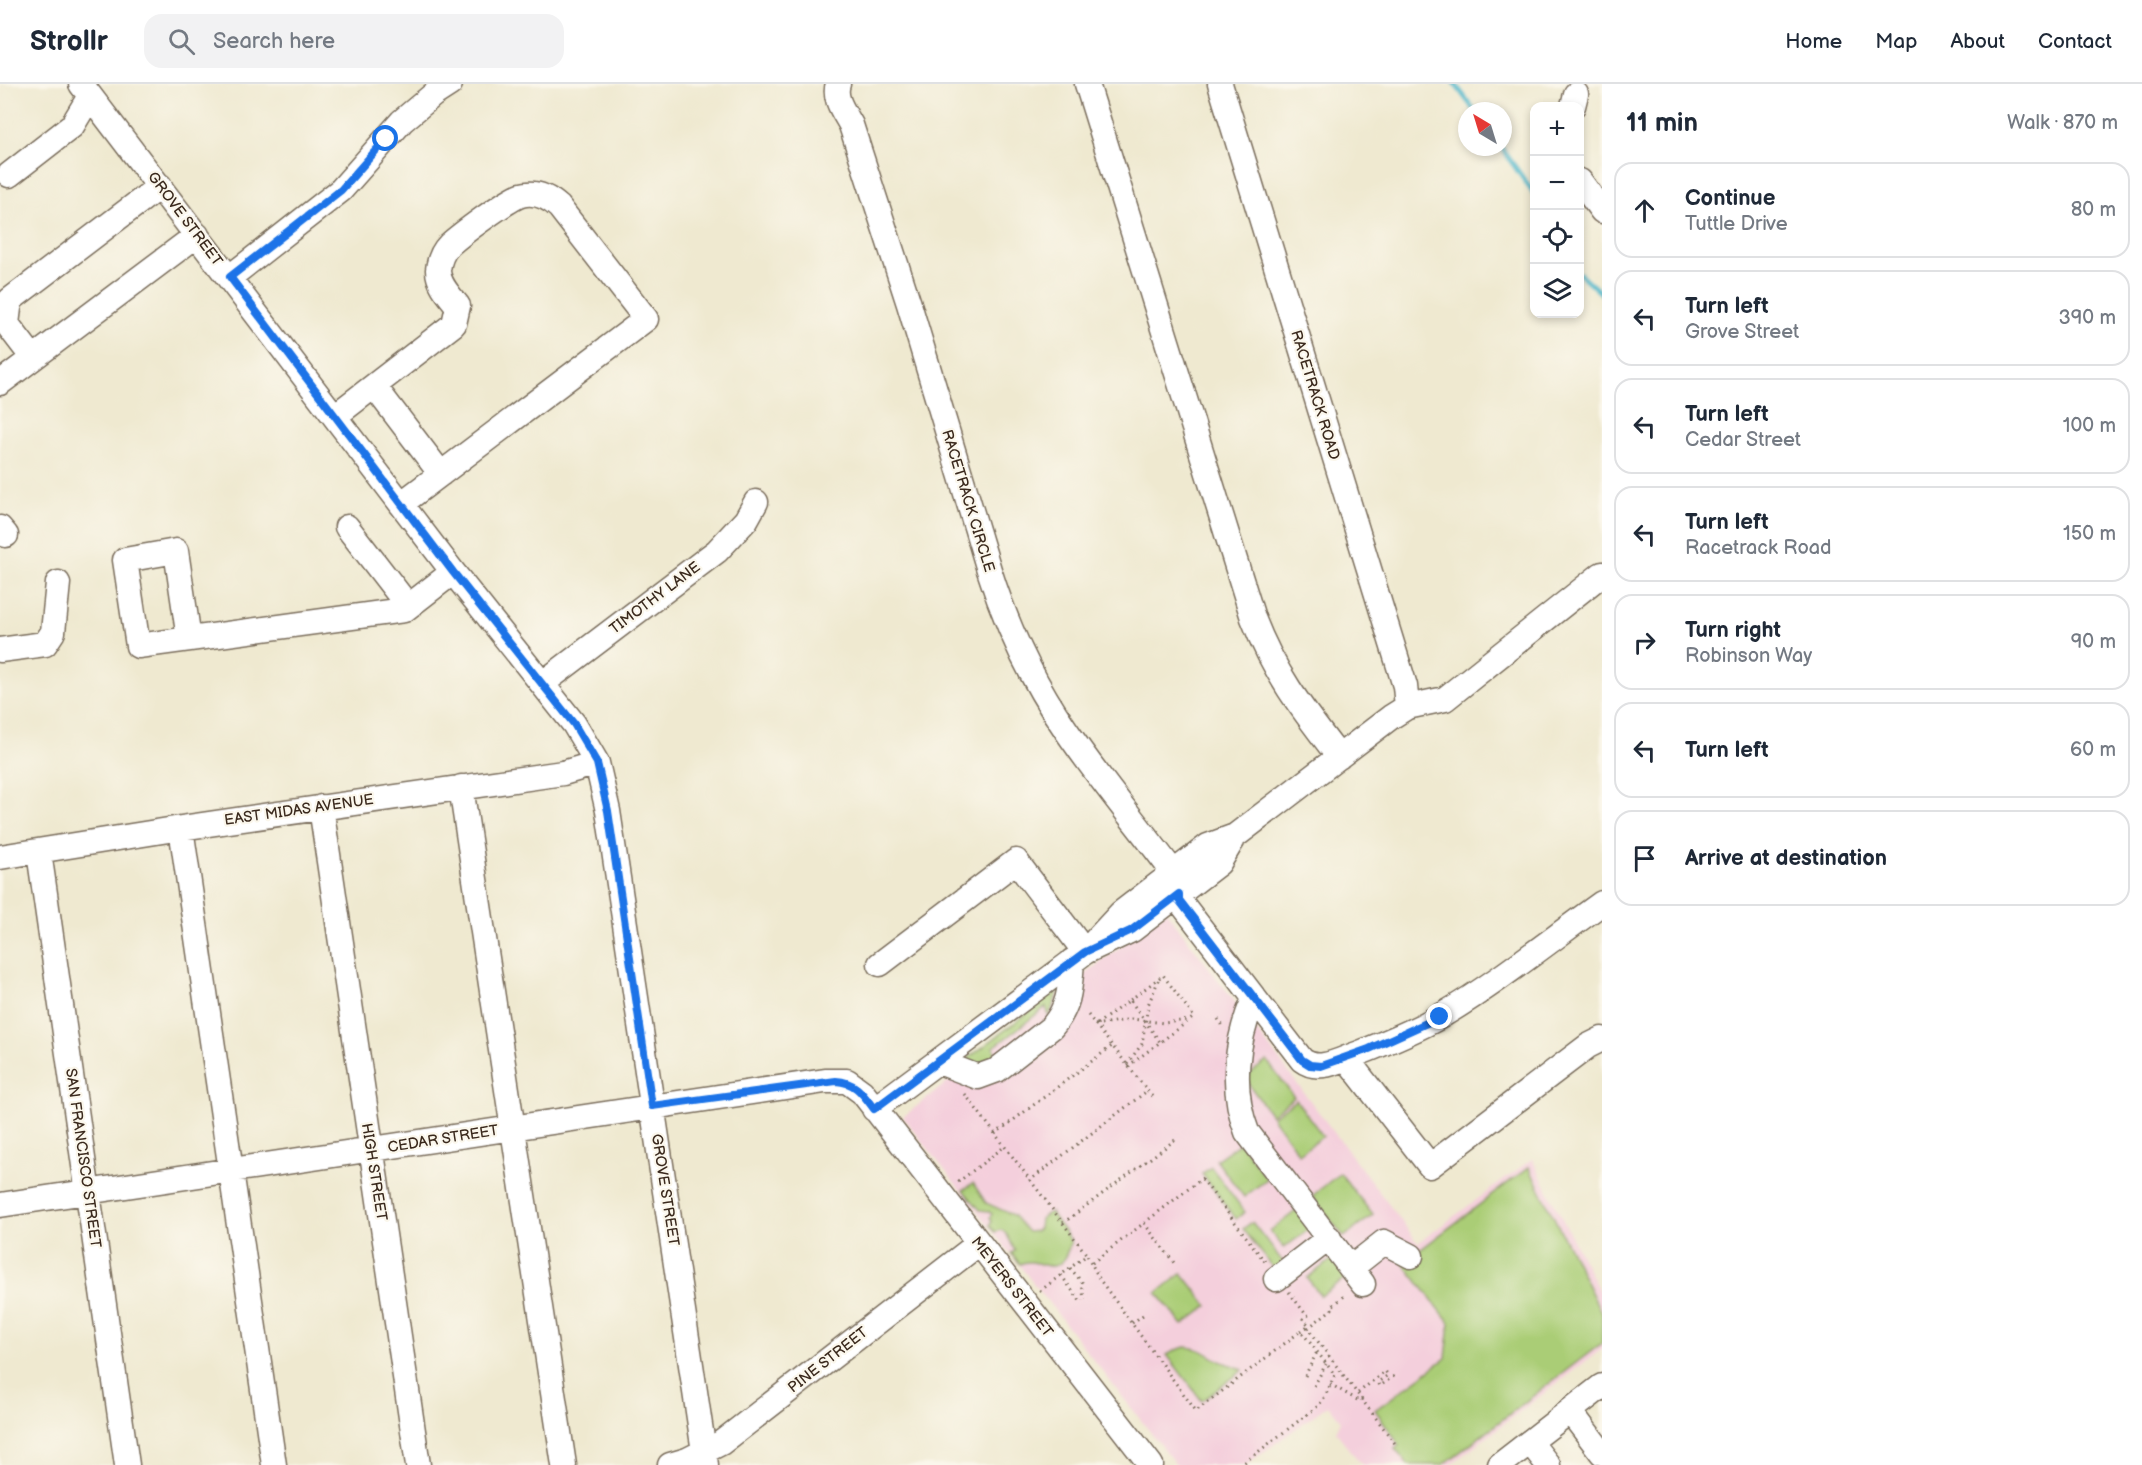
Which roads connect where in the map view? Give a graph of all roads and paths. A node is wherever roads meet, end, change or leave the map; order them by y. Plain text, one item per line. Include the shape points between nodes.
1 (450, 84) edge
2 (838, 84) edge
3 (1088, 84) edge
4 (1220, 84) edge
5 (85, 90) edge
6 (9, 175) dead end
7 (160, 186) junction
8 (1584, 186) edge
9 (1602, 211) edge
10 (197, 235) junction
11 (230, 277) junction
12 (33, 358) junction
13 (0, 383) edge
14 (374, 386) junction
15 (335, 416) junction
16 (441, 474) junction
17 (756, 502) dead end
18 (401, 504) junction
19 (347, 527) dead end
20 (453, 572) junction
21 (1602, 574) edge
22 (58, 583) dead end
23 (408, 606) junction
24 (189, 639) dead end
25 (0, 651) edge
26 (543, 683) junction
27 (1407, 708) junction
28 (1339, 757) junction
29 (597, 763) junction
30 (461, 787) junction
31 (321, 807) junction
32 (181, 828) junction
33 (39, 852) junction
34 (0, 856) edge
35 (1177, 882) junction
36 (1602, 903) edge
37 (1079, 957) junction
38 (879, 964) dead end
39 (1160, 978) junction
40 (1254, 999) junction
41 (1130, 1000) junction
42 (1088, 1015) dead end
43 (1190, 1020) junction
44 (1145, 1021) junction
45 (1095, 1025) junction
46 (1602, 1039) edge
47 (1160, 1042) junction
48 (1112, 1046) junction
49 (1346, 1058) junction
50 (939, 1062) junction
51 (1127, 1065) junction
52 (1147, 1091) junction
53 (964, 1092) dead end
54 (1154, 1099) dead end
55 (652, 1106) junction
56 (874, 1109) junction
57 (511, 1128) junction
58 (995, 1134) junction
59 (1175, 1140) dead end
60 (1005, 1147) junction
61 (371, 1150) junction
62 (231, 1170) junction
63 (1029, 1181) junction
64 (956, 1184) dead end
65 (88, 1192) junction
66 (0, 1205) edge
67 (1063, 1223) junction
68 (1144, 1223) junction
69 (1329, 1238) junction
70 (978, 1244) junction
71 (1087, 1255) junction
72 (1411, 1256) dead end
73 (1092, 1263) junction
74 (1175, 1264) dead end
75 (1070, 1268) junction
76 (1061, 1275) junction
77 (1277, 1278) junction
78 (1040, 1291) dead end
79 (1143, 1315) dead end
80 (1132, 1323) junction
81 (1307, 1327) junction
82 (1301, 1331) junction
83 (1317, 1352) junction
84 (1326, 1364) junction
85 (1341, 1371) junction
86 (1335, 1375) junction
87 (1305, 1376) dead end
88 (1394, 1376) dead end
89 (1330, 1384) junction
90 (1314, 1386) dead end
91 (1602, 1386) edge
92 (1358, 1393) junction
93 (1362, 1399) junction
94 (1570, 1411) junction
95 (1530, 1442) junction
96 (1397, 1446) dead end
97 (1602, 1453) edge
98 (705, 1458) edge
99 (127, 1465) edge
100 (274, 1465) edge
101 (418, 1465) edge
102 (564, 1465) edge
103 (670, 1465) edge
104 (1151, 1465) edge
105 (1241, 1465) edge
106 (1500, 1465) edge
107 (1548, 1465) edge

1 - 11 street via 402,121 341,190
2 - 35 street, RACETRACK CIRCLE via 837,99 851,125 1002,610 1026,662 1066,731
3 - 28 street via 1253,618 1281,678
4 - 27 street, RACETRACK ROAD via 1405,686
5 - 6 street via 72,126
5 - 7 street, GROVE STREET
7 - 10 street, GROVE STREET
7 - 12 street via 10,300 7,324
8 - 9 street
10 - 11 street, GROVE STREET
10 - 12 street
11 - 15 street, GROVE STREET
12 - 13 street
14 - 15 street
14 - 16 street
14 - 16 street via 454,324 458,306 438,272 448,246 508,201 522,195 548,197 559,207 646,319
15 - 18 street, GROVE STREET
16 - 18 street
17 - 26 street, TIMOTHY LANE via 746,520 717,551
18 - 20 street, GROVE STREET
19 - 23 street
20 - 23 street
20 - 26 street, GROVE STREET
21 - 27 street via 1445,699
22 - 25 street via 53,632 45,644
23 - 24 street via 404,610
26 - 29 street, GROVE STREET
27 - 28 street
28 - 35 street via 1234,836 1208,846
29 - 30 street, EAST MIDAS AVENUE via 563,773
29 - 55 street, GROVE STREET via 608,811
30 - 31 street, EAST MIDAS AVENUE
30 - 57 street
31 - 32 street, EAST MIDAS AVENUE
31 - 61 street, HIGH STREET
32 - 33 street, EAST MIDAS AVENUE
32 - 62 street
33 - 34 street, EAST MIDAS AVENUE
33 - 65 street, SAN FRANCISCO STREET
35 - 37 street via 1121,913
35 - 40 street, RACETRACK CIRCLE via 1179,900
36 - 49 street via 1440,1017
37 - 38 street via 1016,861
37 - 50 street
37 - 50 street via 1068,1003 1058,1021 997,1070 978,1077
39 - 41 path
39 - 43 path via 1163,975 1194,1017
39 - 44 path
40 - 49 street, RACETRACK CIRCLE via 1302,1060 1321,1066
40 - 69 street via 1239,1047 1238,1098 1242,1118 1247,1132
41 - 44 path
41 - 45 path
42 - 45 path
43 - 44 path
43 - 47 path
44 - 45 path via 1132,1019
44 - 47 path
44 - 51 path via 1142,1044
45 - 48 path
46 - 49 street via 1430,1166
47 - 51 path
48 - 51 path
48 - 58 path
50 - 56 street
51 - 52 path
52 - 54 path
52 - 63 path
53 - 58 path
55 - 56 street, CEDAR STREET via 847,1081
55 - 57 street, CEDAR STREET
55 - 98 street, GROVE STREET
56 - 70 street, MEYERS STREET
57 - 61 street, CEDAR STREET
57 - 102 street
58 - 60 path
59 - 67 path
60 - 63 path
60 - 64 path
61 - 62 street, CEDAR STREET
61 - 101 street, HIGH STREET
62 - 65 street, CEDAR STREET
62 - 100 street
63 - 67 path
65 - 66 street, CEDAR STREET
65 - 99 street, SAN FRANCISCO STREET
67 - 71 path
68 - 73 path
68 - 74 path
68 - 77 path via 1203,1178
69 - 72 street via 1357,1276 1384,1242
69 - 77 street
70 - 98 street, PINE STREET
70 - 104 street, MEYERS STREET
71 - 73 path
71 - 75 path
73 - 80 path
75 - 76 path
75 - 76 path via 1082,1282 1082,1300
76 - 78 path
77 - 81 path via 1309,1315 1303,1319
79 - 80 path
80 - 82 path via 1196,1411
81 - 82 path
81 - 85 path
82 - 83 path
83 - 84 path
83 - 87 path
84 - 86 path
84 - 90 path
85 - 86 path
85 - 92 path
86 - 89 path
88 - 92 path via 1380,1386 1378,1382 1388,1375 1385,1371
89 - 93 path via 1359,1401
89 - 105 path via 1328,1396 1318,1406
91 - 94 street
92 - 93 path
93 - 96 path
94 - 95 street
94 - 97 street
95 - 106 street
95 - 107 street
98 - 103 street, PINE STREET

